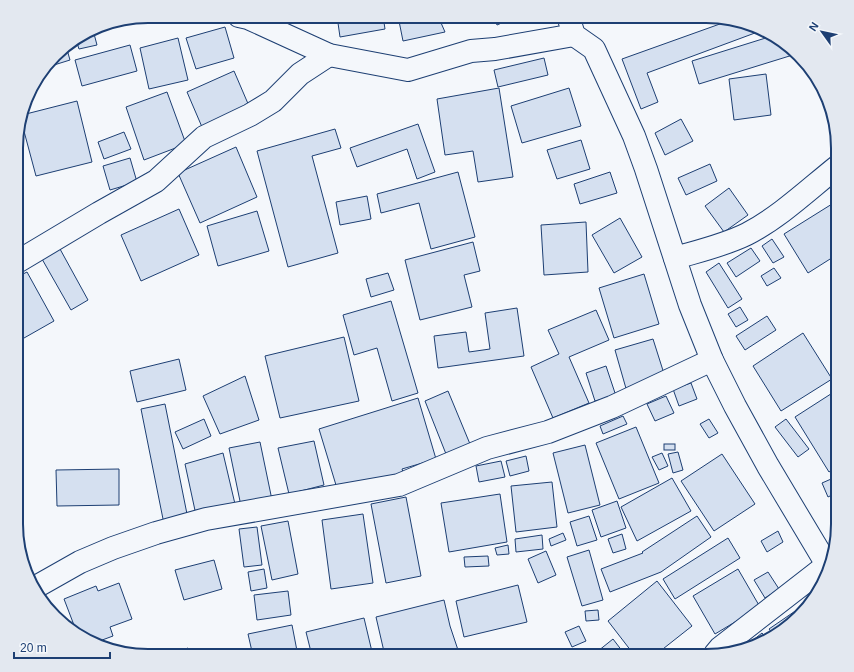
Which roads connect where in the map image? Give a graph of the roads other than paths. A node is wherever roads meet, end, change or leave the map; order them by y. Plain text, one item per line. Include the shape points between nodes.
1 (259, 23) edge
2 (571, 26) edge
3 (329, 55) junction
4 (831, 172) edge
5 (23, 258) edge
6 (675, 258) junction
7 (712, 360) junction
8 (825, 561) edge
9 (821, 571) edge
10 (39, 585) edge
11 (720, 648) edge

1 - 3 street
2 - 3 street via 495,49 471,51 408,70
2 - 6 street via 594,48 634,136
3 - 5 street via 300,74 273,101 204,137 156,181
4 - 6 street via 768,221 747,234
6 - 7 street
7 - 8 street via 768,466
7 - 10 street via 612,407 548,432 487,448 399,485 206,520 156,533 80,562
9 - 11 street

